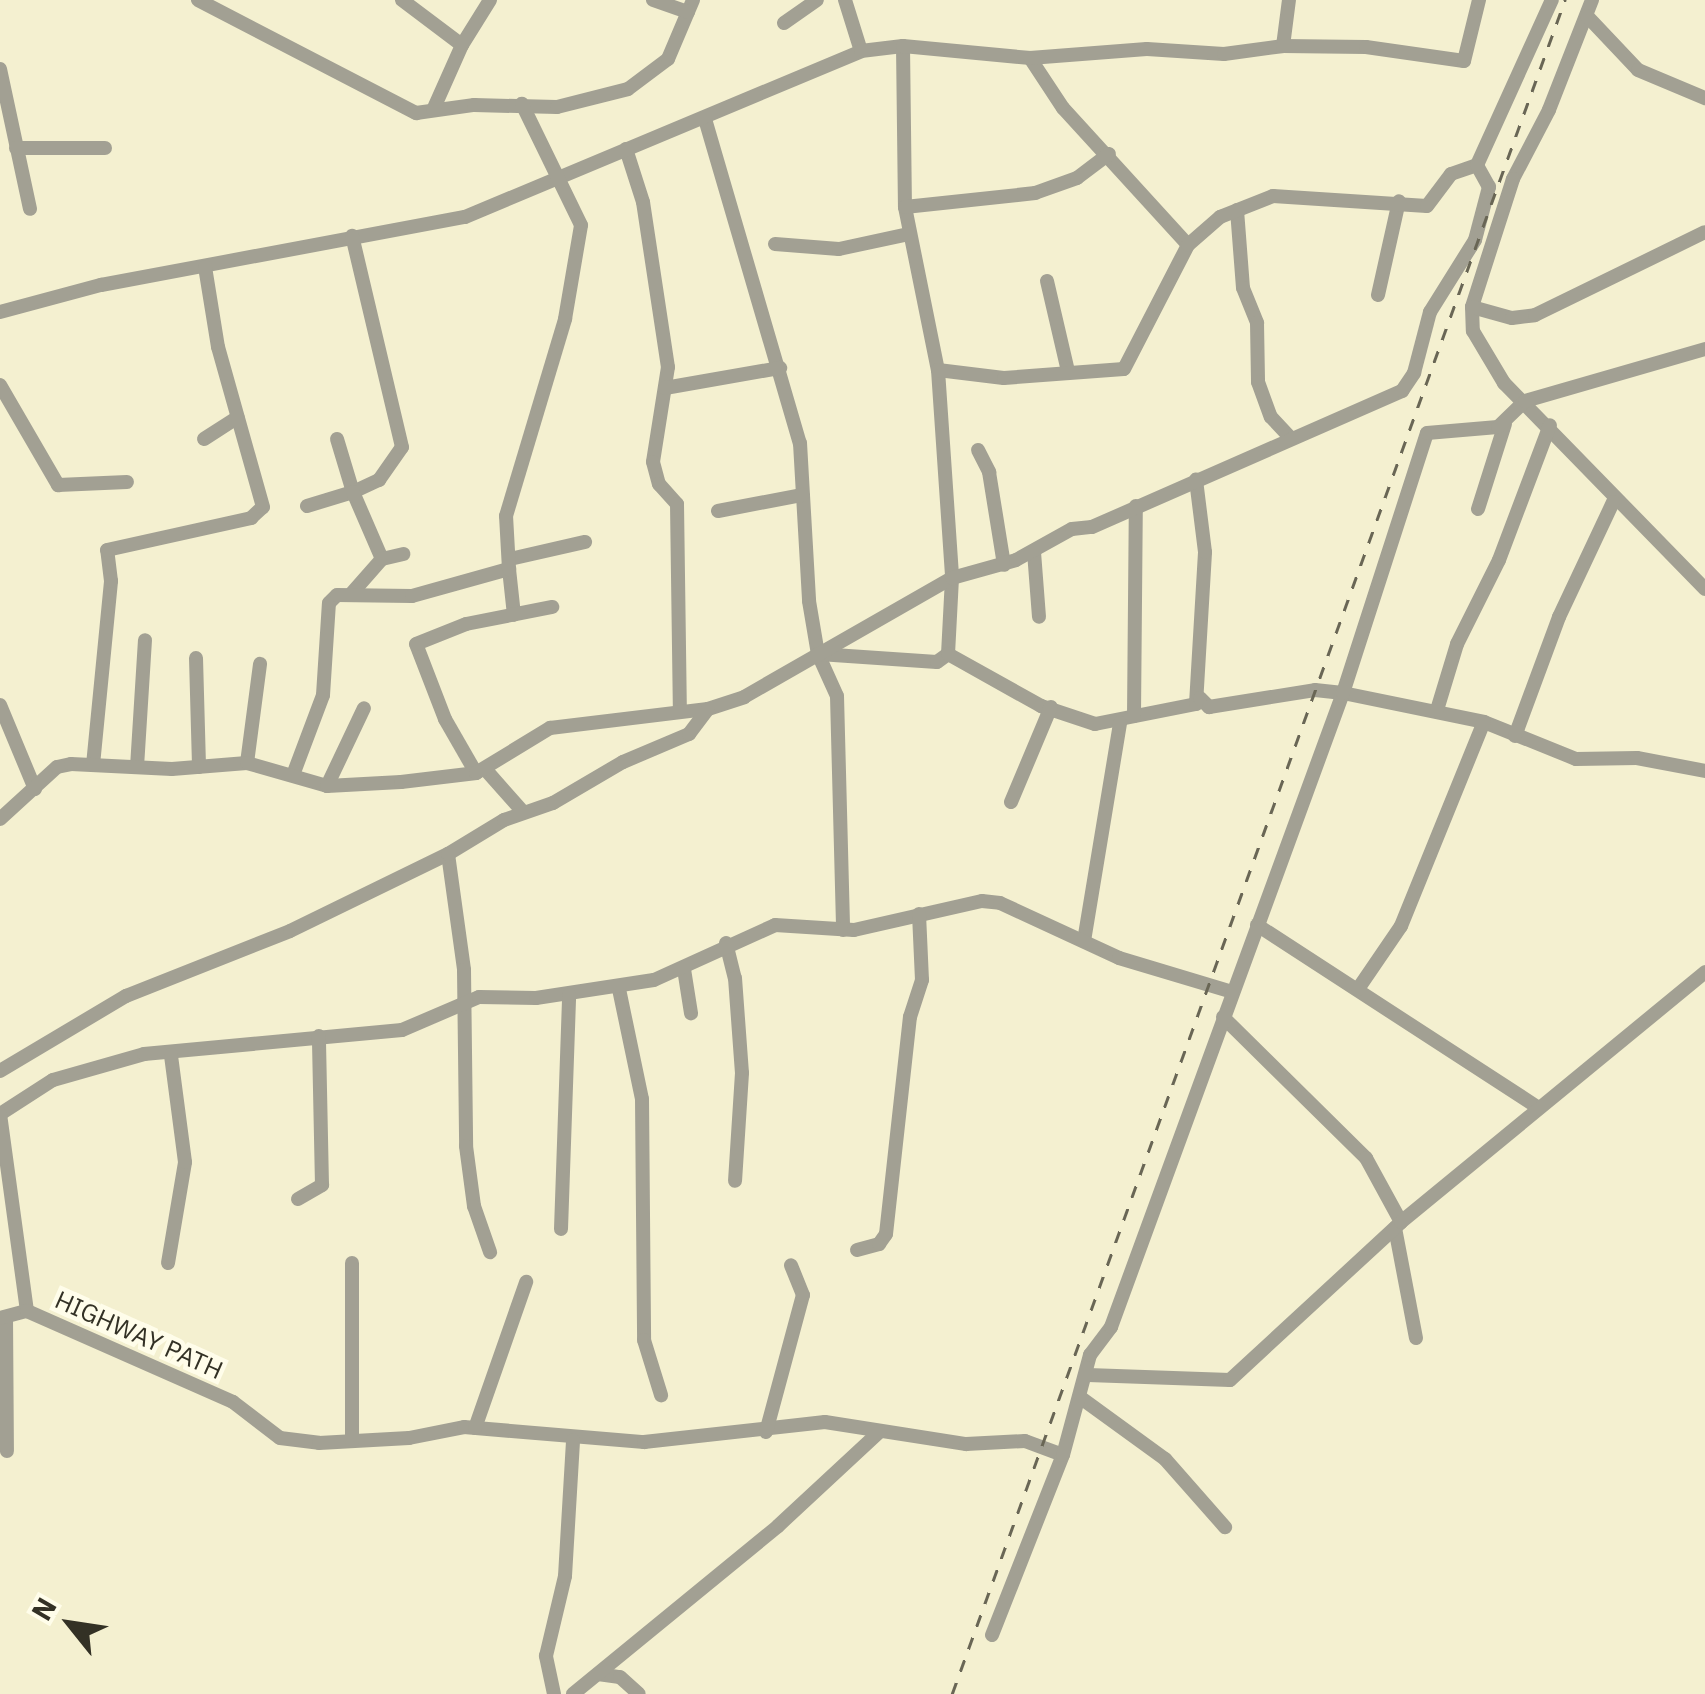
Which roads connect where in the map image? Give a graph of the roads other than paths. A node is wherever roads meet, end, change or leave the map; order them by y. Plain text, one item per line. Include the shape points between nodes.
1 (198, 0) edge
2 (402, 0) edge
3 (490, 0) edge
4 (653, 0) edge
5 (817, 0) edge
6 (845, 0) edge
7 (1289, 0) edge
8 (1478, 0) edge
9 (1552, 0) edge
10 (1592, 0) edge
11 (227, 5) edge
12 (691, 6) edge
13 (1586, 16) junction
14 (784, 23) dead end
15 (462, 44) junction
16 (903, 46) junction
17 (1283, 46) junction
18 (862, 51) junction
19 (1030, 58) junction
20 (0, 69) edge
21 (1705, 98) edge
22 (522, 104) junction
23 (432, 110) junction
24 (705, 119) junction
25 (16, 148) junction
26 (104, 148) dead end
27 (626, 149) junction
28 (1109, 154) junction
29 (1477, 165) junction
30 (554, 178) junction
31 (1399, 201) junction
32 (905, 207) junction
33 (30, 208) dead end
34 (1237, 210) junction
35 (1705, 232) edge
36 (909, 234) junction
37 (352, 236) junction
38 (775, 244) dead end
39 (1188, 244) junction
40 (205, 267) junction
41 (1048, 281) dead end
42 (1378, 295) dead end
43 (1472, 306) junction
44 (0, 312) edge
45 (1705, 349) edge
46 (780, 368) junction
47 (938, 370) junction
48 (1068, 371) junction
49 (0, 385) edge
50 (664, 388) junction
51 (1525, 401) junction
52 (238, 417) junction
53 (1505, 424) junction
54 (1550, 425) junction
55 (1289, 436) junction
56 (204, 439) dead end
57 (338, 439) dead end
58 (978, 450) dead end
59 (1196, 480) junction
60 (127, 482) dead end
61 (353, 492) junction
62 (802, 495) junction
63 (1613, 502) junction
64 (307, 506) dead end
65 (1136, 506) junction
66 (1478, 509) dead end
67 (718, 510) dead end
68 (584, 542) dead end
69 (1034, 552) junction
70 (403, 554) dead end
71 (382, 559) junction
72 (510, 564) junction
73 (1004, 564) junction
74 (952, 578) junction
75 (1705, 589) edge
76 (352, 593) junction
77 (552, 607) dead end
78 (514, 615) junction
79 (1040, 617) dead end
80 (144, 640) dead end
81 (818, 654) junction
82 (948, 654) junction
83 (196, 658) dead end
84 (260, 664) dead end
85 (1342, 693) junction
86 (1200, 698) junction
87 (0, 705) edge
88 (1051, 707) junction
89 (364, 708) dead end
90 (708, 708) junction
91 (1437, 710) junction
92 (680, 711) junction
93 (1134, 716) junction
94 (1484, 722) junction
95 (1120, 723) junction
96 (1515, 736) junction
97 (247, 763) junction
98 (93, 764) junction
99 (199, 767) junction
100 (136, 768) junction
101 (1705, 770) edge
102 (481, 771) junction
103 (293, 775) junction
104 (327, 786) junction
105 (35, 789) junction
106 (1012, 802) dead end
107 (523, 812) junction
108 (0, 819) edge
109 (448, 854) junction
110 (919, 914) junction
111 (1257, 925) junction
112 (843, 930) junction
113 (1084, 941) junction
114 (726, 943) junction
115 (684, 969) junction
116 (1705, 972) edge
117 (619, 989) junction
118 (1358, 989) junction
119 (1232, 992) junction
120 (569, 995) junction
121 (462, 1002) junction
122 (691, 1012) dead end
123 (1223, 1017) junction
124 (318, 1036) junction
125 (171, 1056) junction
126 (0, 1071) edge
127 (1540, 1108) junction
128 (0, 1114) edge
129 (735, 1181) dead end
130 (298, 1199) dead end
131 (1398, 1225) junction
132 (561, 1229) dead end
133 (857, 1250) dead end
134 (490, 1252) dead end
135 (352, 1263) dead end
136 (168, 1264) dead end
137 (791, 1265) dead end
138 (526, 1282) dead end
139 (27, 1311) junction
140 (3, 1317) edge
141 (1416, 1338) dead end
142 (1088, 1375) junction
143 (661, 1395) dead end
144 (1081, 1398) junction
145 (477, 1428) junction
146 (766, 1432) junction
147 (879, 1432) junction
148 (573, 1440) junction
149 (352, 1441) junction
150 (7, 1451) dead end
151 (1064, 1455) junction
152 (1224, 1526) dead end
153 (992, 1635) dead end
154 (598, 1674) junction
155 (554, 1694) edge
156 (573, 1694) edge
157 (640, 1694) edge

1 - 11 street
2 - 15 street
3 - 15 street
4 - 12 street
5 - 14 street
6 - 18 street
7 - 17 street
8 - 17 street via 1464,61
9 - 29 street
10 - 13 street
11 - 23 street via 416,112
12 - 22 street via 668,59 628,88 557,106
13 - 21 street via 1638,70
13 - 43 street via 1550,110 1523,152
15 - 23 street
16 - 18 street
16 - 19 street
16 - 32 street
17 - 19 street via 1224,54 1147,50
18 - 24 street
19 - 28 street via 1063,108
20 - 25 street
22 - 23 street
22 - 30 street
24 - 27 street
24 - 46 street
25 - 26 street
25 - 33 street
27 - 30 street
27 - 50 street via 655,264 668,367
28 - 32 street via 1077,178 1036,193
28 - 39 street
29 - 31 street via 1450,174 1427,206
29 - 55 street via 1489,188 1476,240 1430,312 1408,385
30 - 37 street via 465,217
30 - 72 street via 576,210 579,238 565,320 506,516
31 - 34 street via 1274,196
31 - 42 street
32 - 36 street
34 - 39 street
34 - 55 street via 1244,288 1257,323 1258,382 1271,416
35 - 43 street via 1535,315 1512,318
36 - 38 street via 839,249
36 - 47 street
37 - 40 street
37 - 61 street via 402,447 379,480
39 - 48 street via 1124,369
40 - 44 street
40 - 52 street
41 - 48 street
43 - 51 street via 1473,331 1494,370
45 - 51 street
46 - 50 street
46 - 62 street via 800,443
47 - 48 street via 1004,378
47 - 74 street
49 - 60 street via 58,485
50 - 92 street via 653,462 659,484 677,504
51 - 53 street
51 - 54 street
52 - 56 street
52 - 98 street via 261,482 261,513 107,550 111,581
53 - 66 street
53 - 85 street via 1476,434 1427,433
54 - 63 street
54 - 91 street via 1499,560 1457,644
55 - 59 street
57 - 61 street
58 - 73 street via 989,472
59 - 65 street
59 - 86 street via 1205,552
61 - 64 street
61 - 71 street
62 - 67 street
62 - 81 street
63 - 75 street
63 - 96 street via 1559,617
65 - 69 street via 1072,529
65 - 93 street
68 - 72 street
69 - 73 street
69 - 79 street
70 - 71 street
71 - 76 street
72 - 76 street via 412,596
72 - 78 street
73 - 74 street
74 - 81 street
74 - 82 street
76 - 103 street via 329,603 323,695
77 - 78 street
78 - 102 street via 416,644 445,720
80 - 100 street
81 - 82 street via 937,662
81 - 90 street via 744,697
81 - 112 street via 836,696
82 - 88 street
83 - 99 street
84 - 97 street
85 - 86 street via 1315,690 1208,707
85 - 91 street
85 - 111 street
86 - 93 street via 1188,708
87 - 105 street
88 - 95 street via 1095,724
88 - 106 street
89 - 104 street
90 - 92 street
90 - 107 street via 689,734
91 - 94 street
92 - 102 street via 550,728
93 - 95 street
94 - 96 street
94 - 118 street via 1401,926
95 - 113 street
96 - 101 street via 1576,758 1637,758
97 - 99 street
97 - 103 street
98 - 100 street
98 - 105 street via 56,767
99 - 100 street
102 - 104 street
102 - 107 street
103 - 104 street
105 - 108 street
107 - 109 street
109 - 121 street
109 - 126 street via 290,931 126,996
110 - 112 street
110 - 113 street via 1000,903
110 - 133 street via 922,980 910,1016 886,1234 879,1244
111 - 118 street
111 - 119 street
112 - 114 street via 775,925
113 - 119 street
114 - 115 street
114 - 129 street via 736,978 742,1073
115 - 117 street
115 - 122 street
116 - 127 street
117 - 120 street
117 - 143 street via 642,1099 644,1340
118 - 127 street
119 - 123 street
120 - 121 street
120 - 132 street
121 - 124 street via 420,1026
121 - 134 street via 466,1146 474,1206
123 - 131 street via 1366,1158
123 - 142 street via 1111,1328 1090,1355
124 - 125 street via 196,1046
124 - 130 street via 322,1184
125 - 128 street via 144,1054 118,1067 80,1070
125 - 136 street via 185,1162
127 - 131 street
128 - 139 street
131 - 141 street
131 - 142 street via 1230,1380
135 - 149 street
137 - 146 street via 804,1295
138 - 145 street
139 - 140 street, HIGHWAY PATH
139 - 149 street, HIGHWAY PATH via 233,1402 280,1438
140 - 150 street
142 - 144 street
144 - 151 street
144 - 152 street via 1165,1458
145 - 148 street, HIGHWAY PATH
145 - 149 street, HIGHWAY PATH
146 - 147 street, HIGHWAY PATH via 825,1422
146 - 148 street, HIGHWAY PATH
147 - 151 street, HIGHWAY PATH via 966,1444 1025,1441
147 - 154 street via 778,1526
148 - 155 street via 565,1576 546,1656
151 - 153 street
154 - 156 street
154 - 157 street via 620,1677

